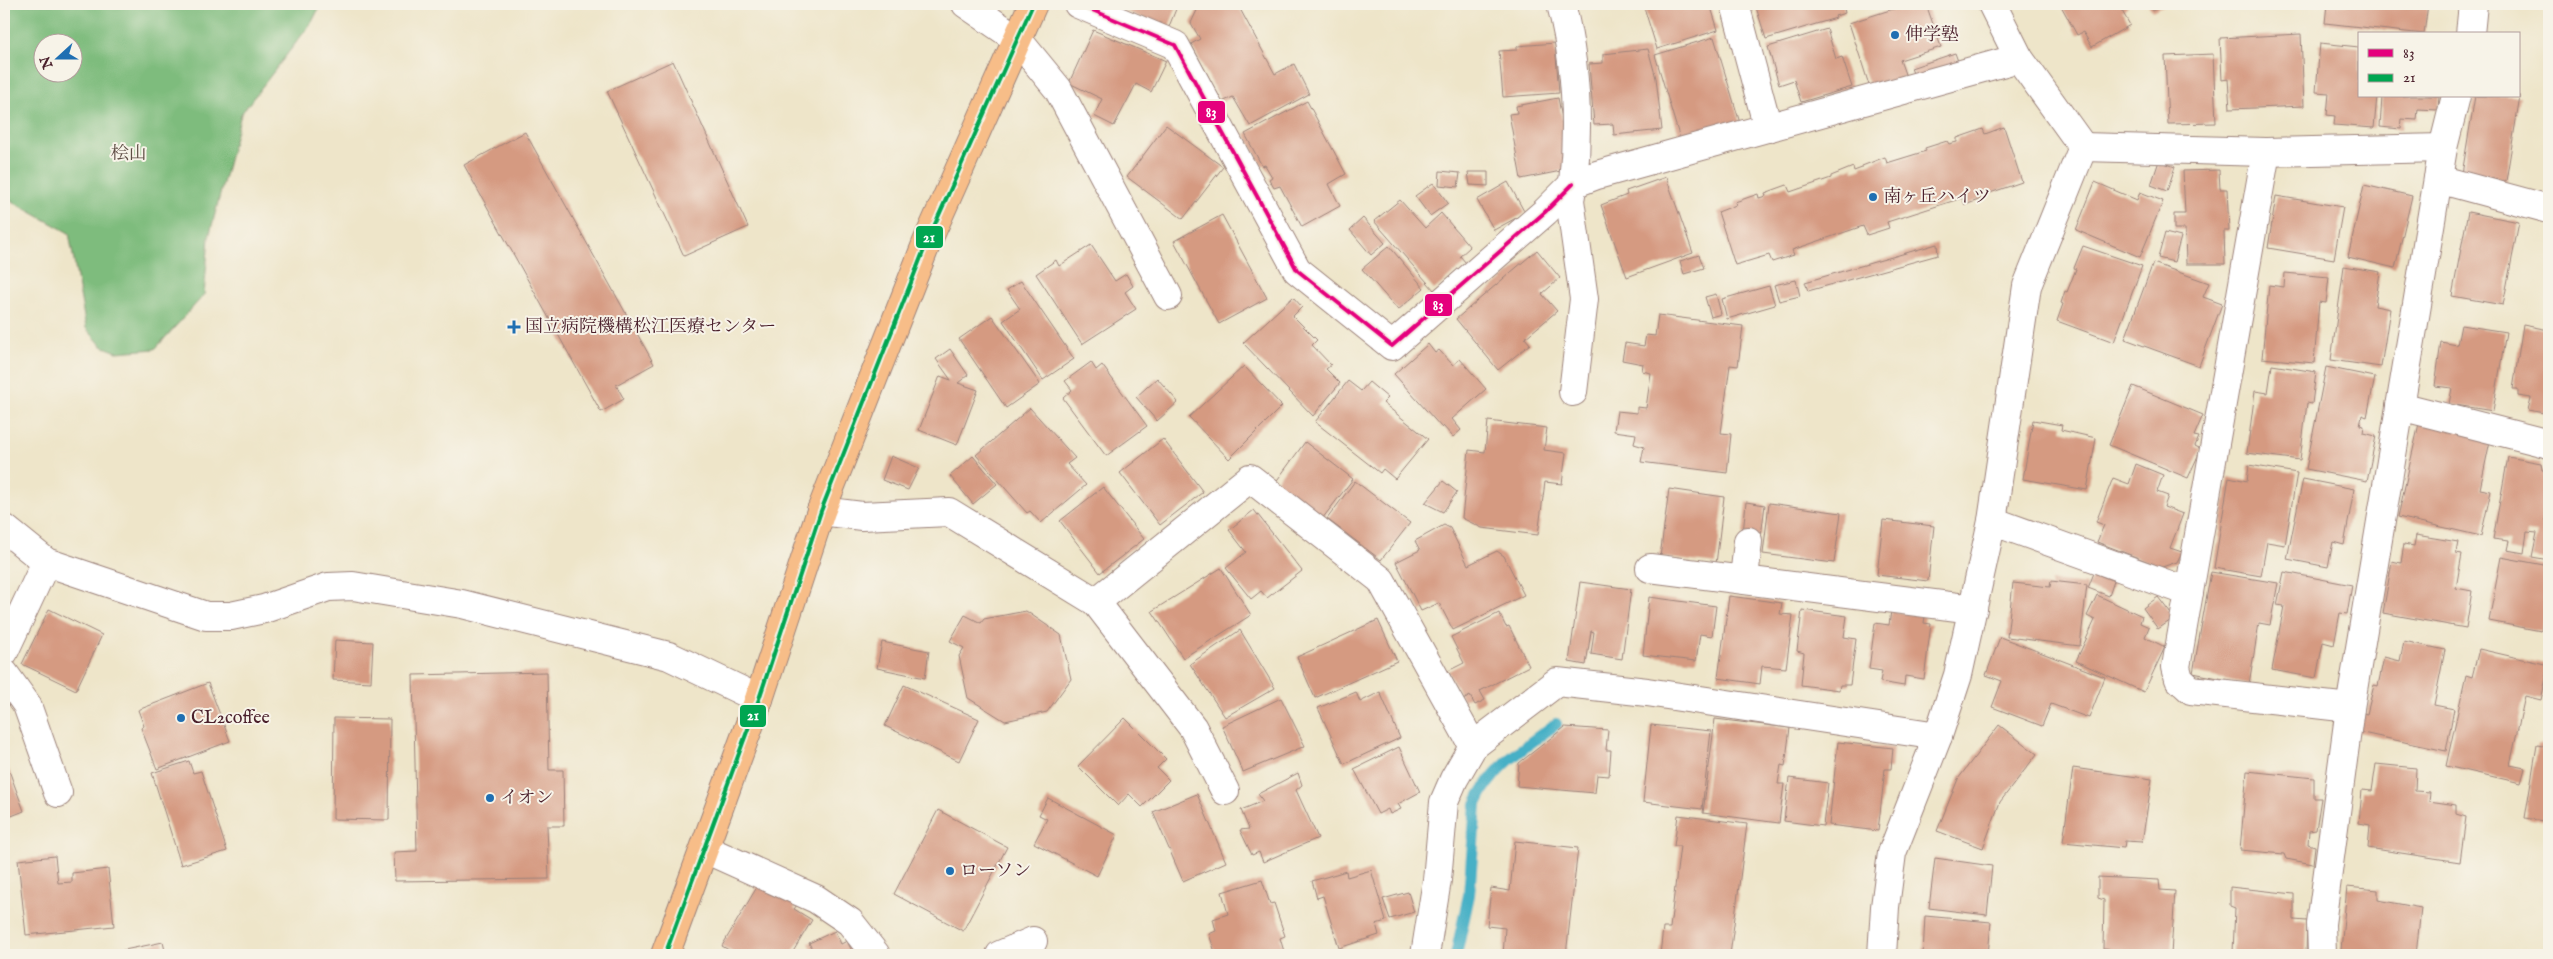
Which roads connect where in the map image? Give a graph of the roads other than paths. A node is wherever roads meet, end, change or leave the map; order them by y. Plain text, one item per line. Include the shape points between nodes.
1 (966, 4) edge
2 (1033, 4) edge
3 (1078, 4) edge
4 (1561, 4) edge
5 (1735, 4) edge
6 (1992, 4) edge
7 (2474, 4) edge
8 (2470, 32) edge
9 (1017, 39) junction
10 (2019, 58) junction
11 (2456, 98) edge
12 (1768, 128) junction
13 (2084, 147) junction
14 (2443, 148) junction
15 (2266, 152) junction
16 (2438, 179) junction
17 (1573, 184) junction
18 (2549, 209) edge
19 (1168, 296) dead end
20 (1573, 392) dead end
21 (2400, 406) junction
22 (2549, 444) edge
23 (821, 511) junction
24 (1992, 521) junction
25 (4, 528) edge
26 (1748, 542) dead end
27 (46, 562) junction
28 (1650, 568) dead end
29 (1744, 580) junction
30 (2189, 592) junction
31 (1096, 602) junction
32 (1973, 609) junction
33 (4, 652) edge
34 (4, 672) edge
35 (758, 699) junction
36 (2350, 708) junction
37 (1938, 736) junction
38 (1473, 746) junction
39 (1225, 791) dead end
40 (58, 793) dead end
41 (705, 849) junction
42 (1033, 941) dead end
43 (665, 955) edge
44 (876, 955) edge
45 (1000, 955) edge
46 (1425, 955) edge
47 (1882, 955) edge
48 (2322, 955) edge

1 - 9 street
2 - 9 highway
3 - 17 street via 1175,46 1297,270 1392,346
4 - 17 street via 1576,112
5 - 12 street
6 - 10 street
7 - 8 street
9 - 19 street via 1058,89
9 - 23 highway via 927,242
10 - 12 street
10 - 13 street
11 - 14 street
12 - 17 street
13 - 15 street
13 - 24 street via 2027,286
14 - 15 street
14 - 16 street
15 - 30 street
16 - 18 street
16 - 21 street
17 - 20 street via 1570,200 1584,299
21 - 22 street
21 - 36 street
23 - 31 street via 862,516 949,512
23 - 35 highway
24 - 30 street
24 - 32 street
25 - 27 street
26 - 29 street
27 - 33 street
27 - 35 street via 206,616 231,616 264,609 328,587 353,586 462,604 669,656
28 - 29 street
29 - 32 street
30 - 36 street via 2176,667 2179,679 2192,690
31 - 38 street via 1250,478 1381,580
31 - 39 street via 1193,728
32 - 37 street via 1958,675
34 - 40 street via 27,705
35 - 41 highway
36 - 48 street via 2321,924
37 - 38 street via 1647,692 1557,682
37 - 47 street via 1892,853
38 - 46 street via 1444,802 1437,880
41 - 43 highway
41 - 44 street via 816,899 850,922
42 - 45 street

